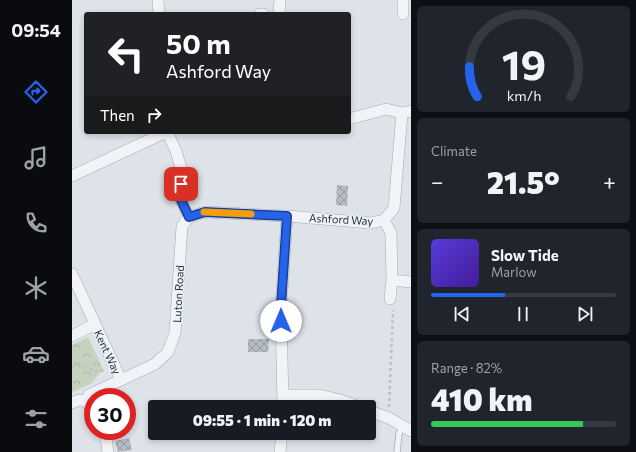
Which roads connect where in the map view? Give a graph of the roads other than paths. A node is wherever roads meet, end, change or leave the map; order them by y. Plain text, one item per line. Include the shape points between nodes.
1 (158, 0) edge
2 (280, 0) edge
3 (403, 0) edge
4 (159, 12) edge
5 (279, 12) edge
6 (403, 14) dead end
7 (407, 112) edge
8 (351, 118) edge
9 (162, 134) edge
10 (167, 134) edge
11 (72, 176) edge
12 (287, 216) junction
13 (189, 217) junction
14 (384, 220) junction
15 (72, 274) edge
16 (392, 280) junction
17 (411, 282) edge
18 (390, 299) road end
19 (95, 324) junction
20 (72, 336) edge
21 (121, 380) junction
22 (104, 388) edge
23 (283, 395) junction
24 (283, 400) edge
25 (340, 400) edge
26 (84, 401) edge
27 (72, 403) edge
28 (376, 413) edge
29 (407, 429) edge
30 (106, 440) edge
31 (281, 440) edge
32 (108, 452) edge
33 (280, 452) edge
34 (397, 452) edge

1 - 4 street
2 - 5 street
3 - 6 street
7 - 8 street via 386,109
7 - 14 street, Ashford Way via 394,208
9 - 11 street
10 - 13 street via 181,168 181,200
12 - 13 street, Ashford Way via 205,212
12 - 14 street, Ashford Way via 371,223
12 - 23 street via 281,306
13 - 21 street, Luton Road via 182,226 175,333 168,352 155,364
14 - 16 street via 391,233
15 - 19 street, Kent Way
16 - 17 street
16 - 18 street
19 - 20 street, Kent Way
19 - 21 street, Kent Way
21 - 22 street, Luton Road
23 - 24 street
23 - 25 street via 319,395
26 - 27 street
28 - 29 street
29 - 34 lane via 399,434
30 - 32 street
31 - 33 street

